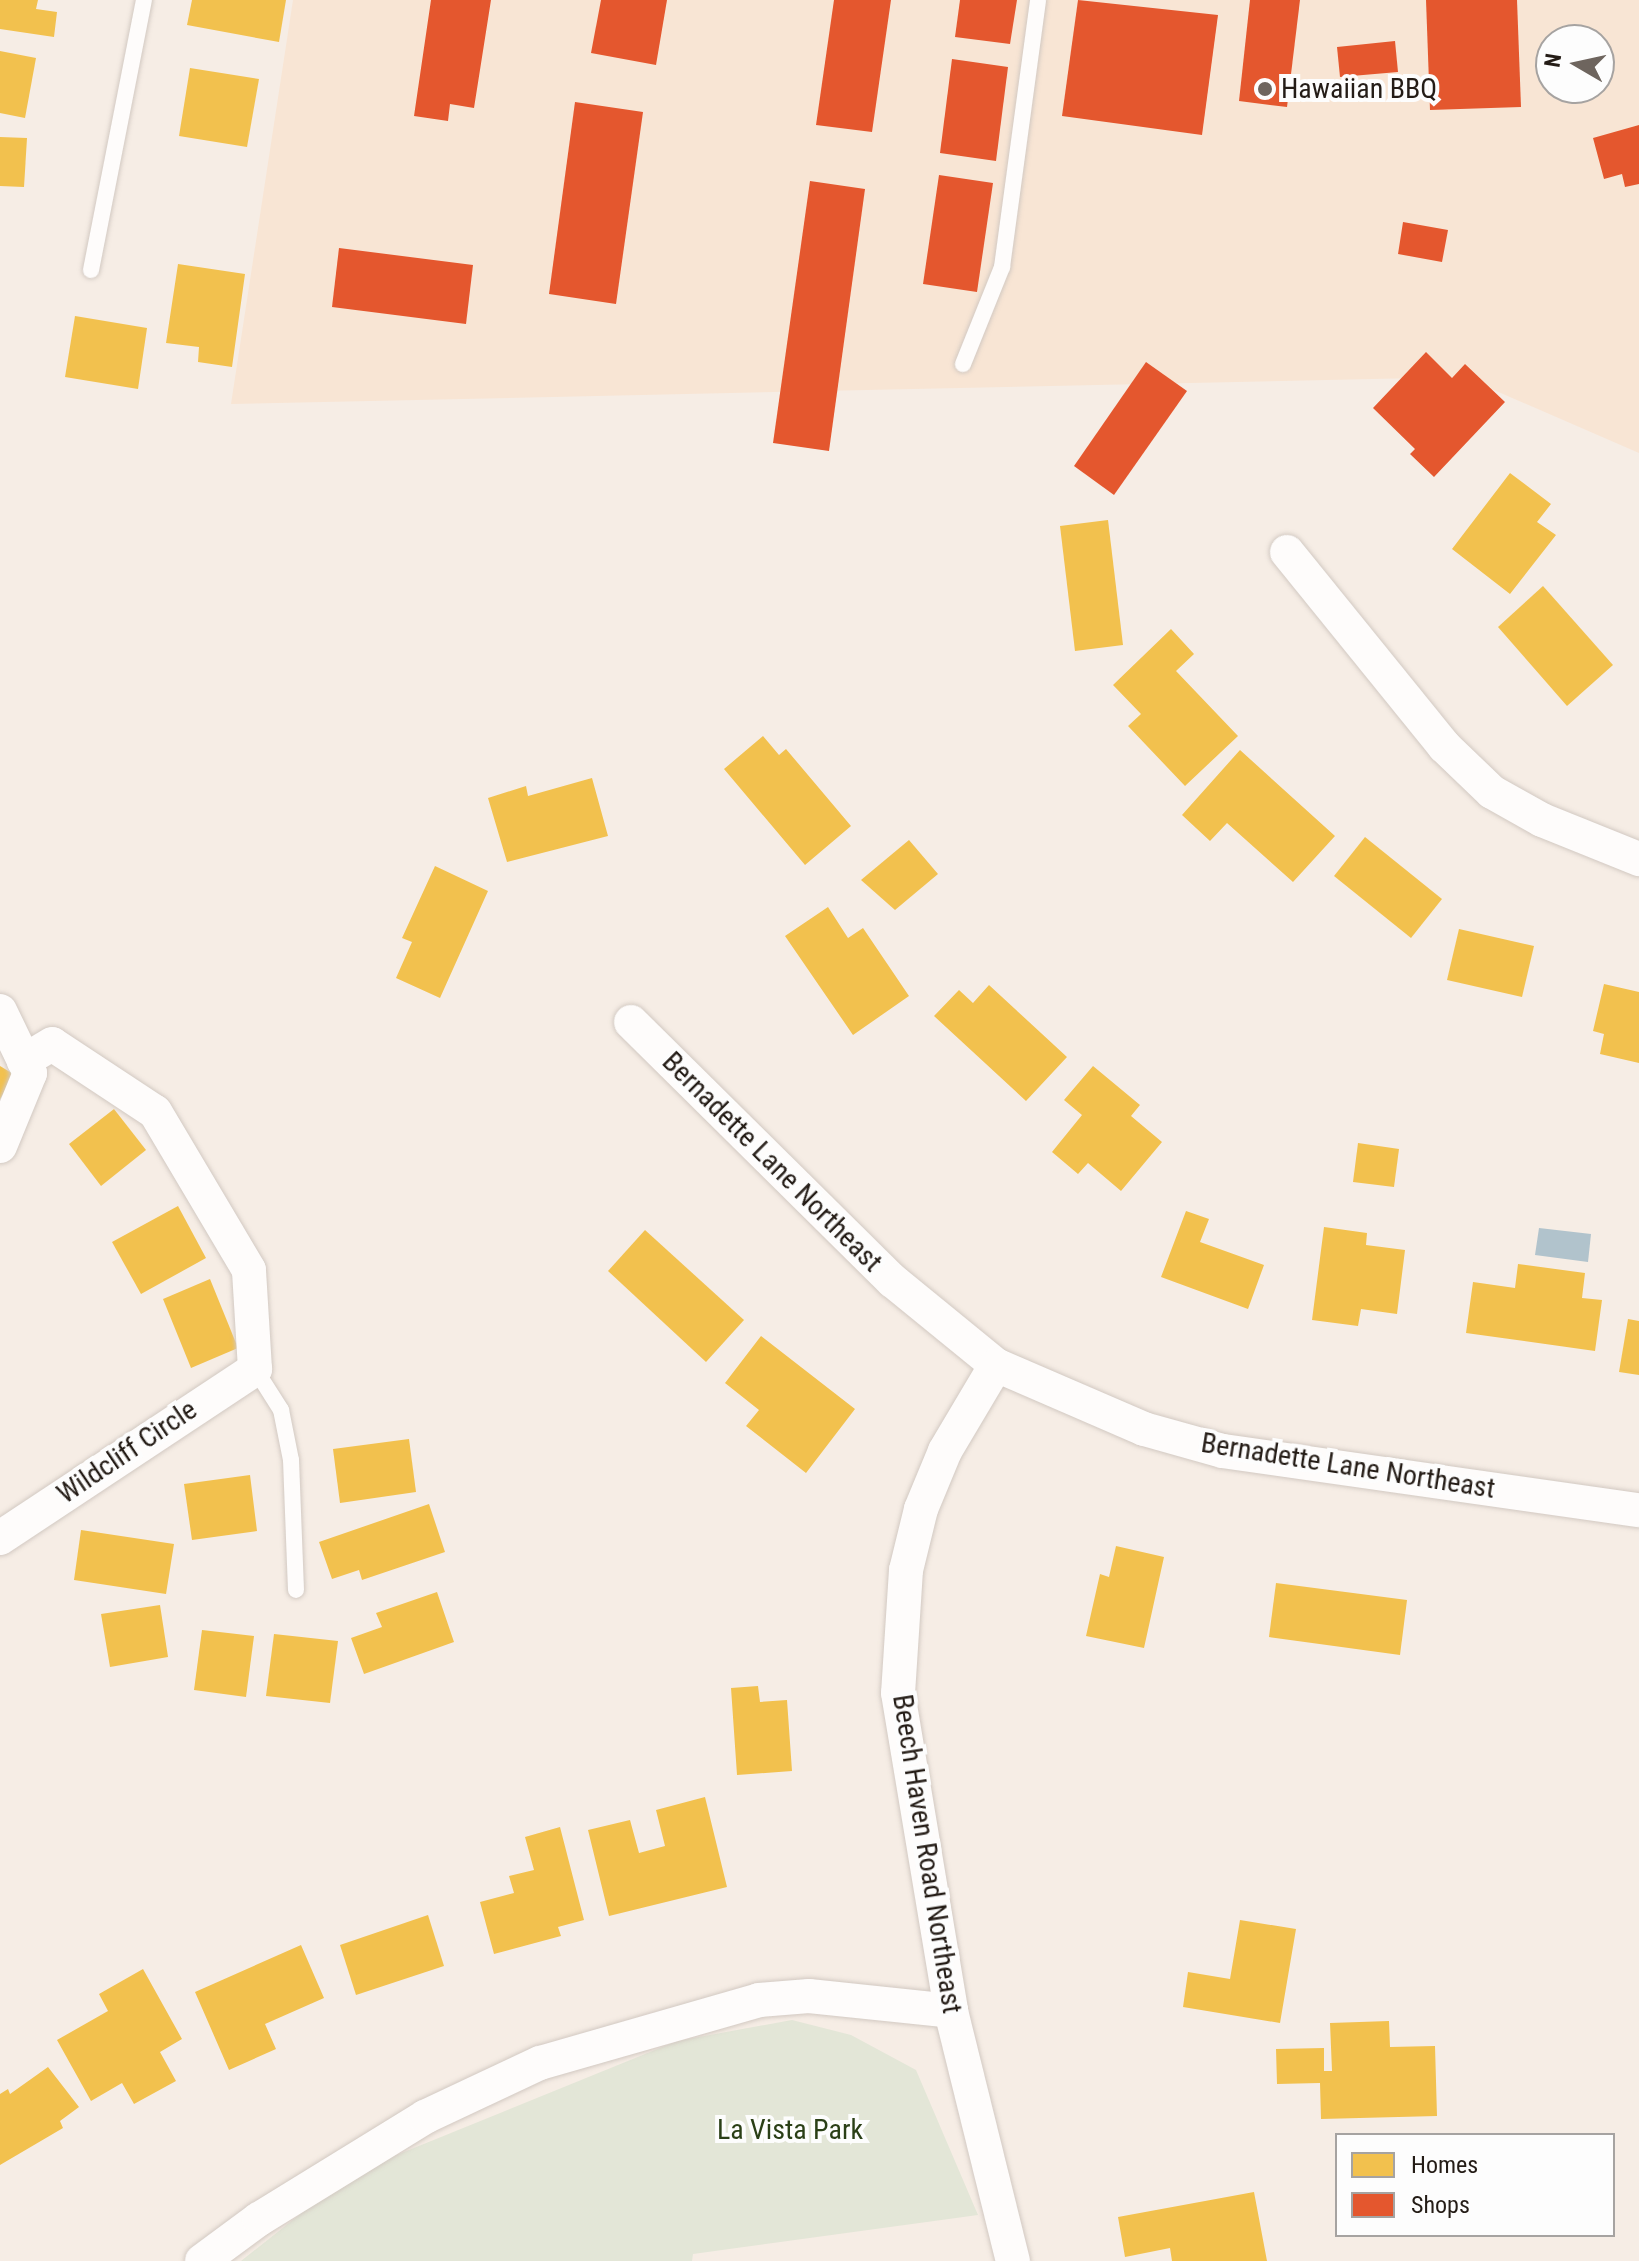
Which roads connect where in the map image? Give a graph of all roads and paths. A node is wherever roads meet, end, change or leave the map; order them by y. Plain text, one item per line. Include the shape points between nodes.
1 (144, 0) edge
2 (1038, 0) edge
3 (91, 270) dead end
4 (963, 364) dead end
5 (1287, 552) dead end
6 (1639, 859) edge
7 (0, 1011) edge
8 (631, 1022) dead end
9 (24, 1061) junction
10 (0, 1146) edge
11 (996, 1365) junction
12 (255, 1369) junction
13 (1639, 1510) edge
14 (0, 1538) edge
15 (296, 1590) dead end
16 (951, 2011) junction
17 (202, 2261) edge
18 (1013, 2261) edge

1 - 3 lane
2 - 4 lane via 1002,267
5 - 6 street via 1444,746 1492,792 1542,820
7 - 9 street
8 - 11 street, Bernadette Lane Northeast via 893,1281
9 - 10 street via 30,1073
9 - 12 street via 52,1044 155,1112 249,1270
11 - 13 street, Bernadette Lane Northeast via 1144,1429 1223,1451
11 - 16 street, Beech Haven Road Northeast via 945,1451 921,1509 899,1628 898,1693 907,1768
12 - 14 street, Wildcliff Circle
12 - 15 lane via 281,1410 291,1460
16 - 17 street via 809,1996 759,2000 540,2063 425,2117 259,2219
16 - 18 street, Beech Haven Road Northeast

